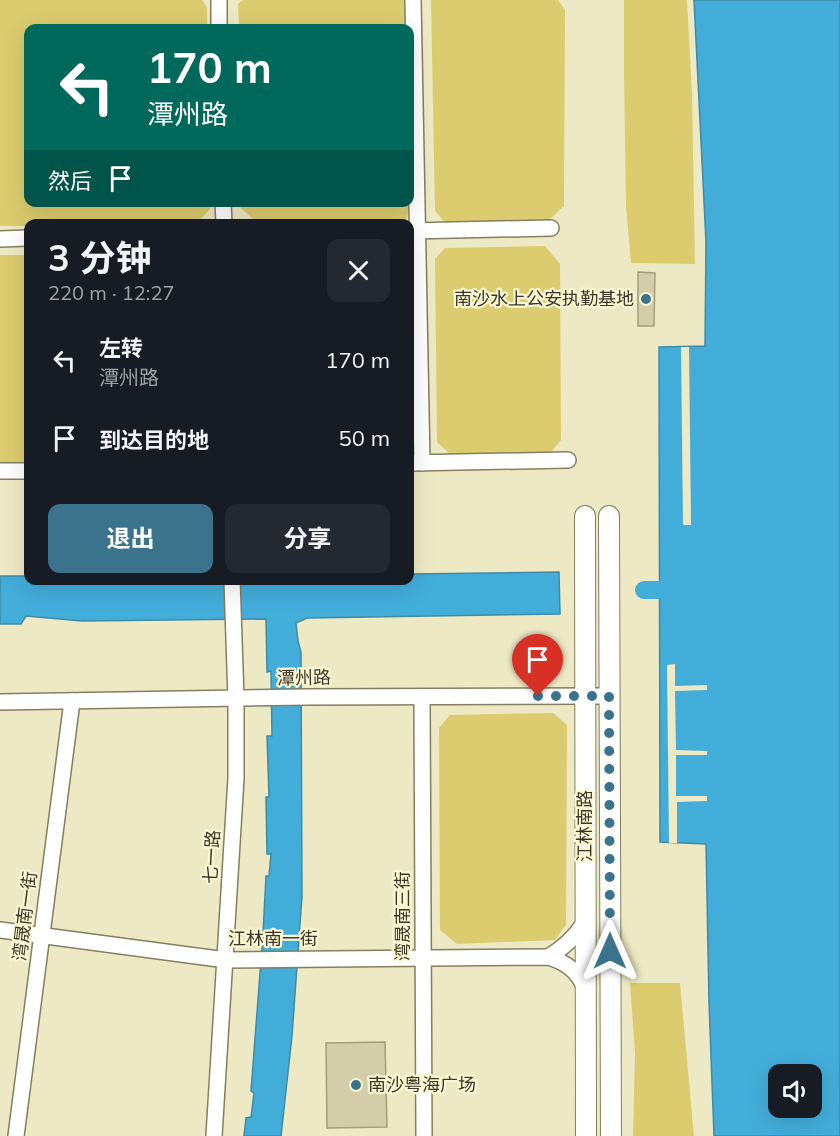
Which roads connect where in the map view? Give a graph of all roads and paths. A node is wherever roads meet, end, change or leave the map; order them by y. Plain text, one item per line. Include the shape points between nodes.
1 (219, 0) edge
2 (413, 0) edge
3 (219, 24) edge
4 (413, 24) edge
5 (551, 228) dead end
6 (414, 231) edge
7 (24, 238) edge
8 (0, 239) edge
9 (568, 460) dead end
10 (416, 463) edge
11 (0, 471) edge
12 (24, 471) edge
13 (585, 516) joint
14 (609, 516) joint
15 (232, 585) edge
16 (585, 696) junction
17 (609, 696) junction
18 (422, 697) junction
19 (236, 699) junction
20 (72, 701) junction
21 (0, 702) edge
22 (585, 922) junction
23 (0, 930) edge
24 (42, 936) junction
25 (548, 957) junction
26 (423, 958) junction
27 (226, 960) junction
28 (586, 991) junction
29 (585, 1134) edge
30 (16, 1136) edge
31 (214, 1136) edge
32 (424, 1136) edge
33 (610, 1136) edge

1 - 3 street
2 - 4 street
5 - 6 street
6 - 10 street
7 - 8 street
9 - 10 street
11 - 12 street
13 - 14 street
13 - 16 main road, 江林南路
14 - 17 main road, 江林南路
15 - 19 street, 七一路
16 - 17 street, 潭州路
16 - 18 street, 潭州路
16 - 22 main road, 江林南路
17 - 33 main road, 江林南路
18 - 19 street, 潭州路
18 - 26 street, 湾晟南三街
19 - 20 street, 潭州路
19 - 27 street, 七一路 via 236,778
20 - 21 street, 潭州路
20 - 24 street, 湾晟南一街
22 - 25 street via 566,946
22 - 28 main road, 江林南路
23 - 24 street, 江林南一街
24 - 27 street, 江林南一街
24 - 30 street, 湾晟南一街
25 - 26 street, 江林南一街
25 - 28 street via 570,967
26 - 27 street, 江林南一街
26 - 32 street, 湾晟南三街
27 - 31 street, 七一路
28 - 29 main road, 江林南路

